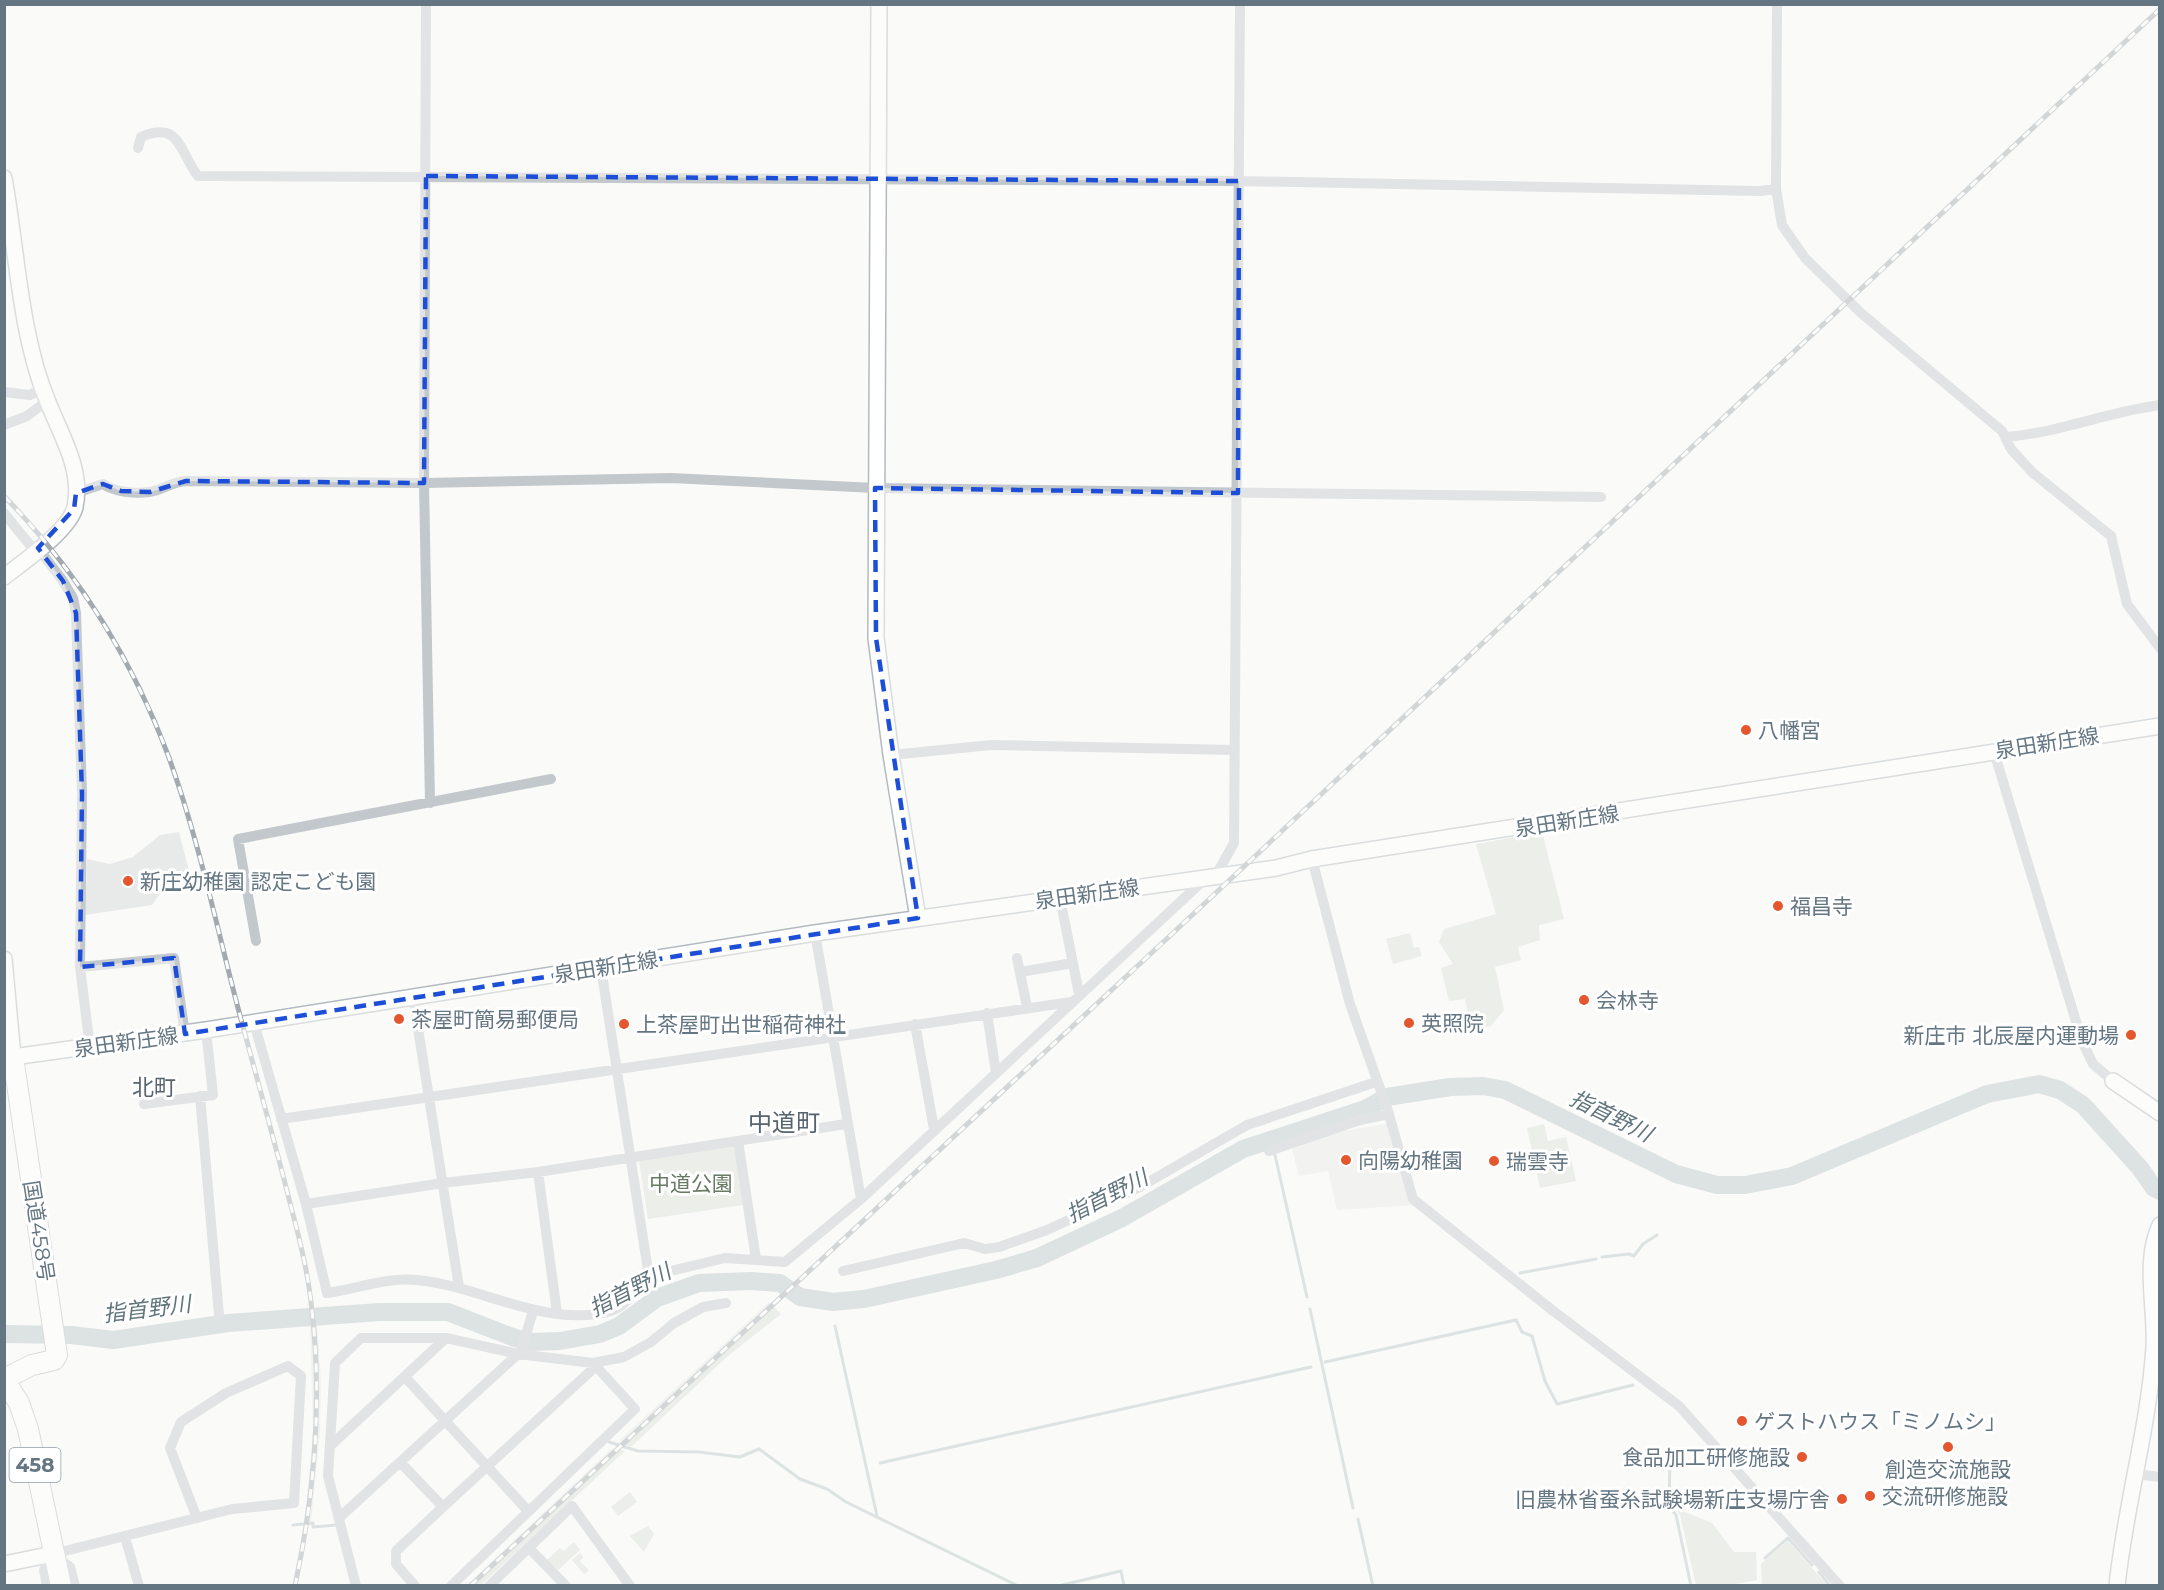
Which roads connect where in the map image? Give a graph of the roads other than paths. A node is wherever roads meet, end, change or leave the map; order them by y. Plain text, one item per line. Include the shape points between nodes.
1 (426, 4) edge
2 (879, 4) edge
3 (1240, 4) edge
4 (1777, 4) edge
5 (138, 148) dead end
6 (426, 176) junction
7 (4, 178) edge
8 (878, 180) junction
9 (1239, 181) junction
10 (1776, 189) junction
11 (4, 392) edge
12 (45, 395) junction
13 (2160, 405) edge
14 (4, 425) edge
15 (2005, 437) junction
16 (424, 483) junction
17 (875, 488) junction
18 (76, 493) junction
19 (1238, 493) junction
20 (1601, 497) dead end
21 (4, 513) edge
22 (39, 548) junction
23 (4, 577) edge
24 (2160, 648) edge
25 (2160, 726) edge
26 (1234, 750) junction
27 (1994, 752) junction
28 (891, 755) junction
29 (551, 779) dead end
30 (430, 803) junction
31 (1312, 860) junction
32 (1211, 878) junction
33 (1060, 898) junction
34 (918, 918) junction
35 (815, 933) junction
36 (256, 941) dead end
37 (1017, 958) dead end
38 (4, 959) edge
39 (1073, 963) junction
40 (80, 967) junction
41 (601, 968) junction
42 (1020, 972) junction
43 (413, 997) junction
44 (1075, 998) junction
45 (6, 999) edge
46 (1027, 1007) junction
47 (987, 1013) junction
48 (254, 1023) junction
49 (915, 1024) junction
50 (206, 1030) junction
51 (185, 1034) junction
52 (832, 1035) junction
53 (90, 1048) junction
54 (9, 1058) edge
55 (618, 1069) junction
56 (996, 1073) junction
57 (2113, 1081) joint
58 (1376, 1082) junction
59 (200, 1096) junction
60 (431, 1096) junction
61 (144, 1104) dead end
62 (1389, 1112) junction
63 (2160, 1113) edge
64 (281, 1119) junction
65 (846, 1124) junction
66 (934, 1129) junction
67 (738, 1142) junction
68 (1269, 1151) dead end
69 (630, 1156) junction
70 (538, 1172) junction
71 (443, 1183) junction
72 (861, 1199) junction
73 (306, 1204) junction
74 (2157, 1230) edge
75 (756, 1259) junction
76 (843, 1271) dead end
77 (649, 1277) junction
78 (459, 1287) junction
79 (726, 1303) dead end
80 (533, 1311) junction
81 (557, 1313) junction
82 (219, 1315) dead end
83 (446, 1338) junction
84 (519, 1355) junction
85 (2156, 1364) edge
86 (595, 1365) junction
87 (405, 1377) junction
88 (4, 1379) edge
89 (445, 1420) junction
90 (330, 1446) junction
91 (401, 1463) junction
92 (488, 1467) junction
93 (2135, 1474) junction
94 (2160, 1478) edge
95 (443, 1507) junction
96 (528, 1511) junction
97 (197, 1518) junction
98 (339, 1518) junction
99 (125, 1537) junction
100 (530, 1548) junction
101 (53, 1554) junction
102 (4, 1564) edge
103 (48, 1586) edge
104 (61, 1586) edge
105 (75, 1586) edge
106 (139, 1586) edge
107 (356, 1586) edge
108 (415, 1586) edge
109 (451, 1586) edge
110 (489, 1586) edge
111 (566, 1586) edge
112 (630, 1586) edge
113 (1839, 1586) edge
114 (2117, 1586) edge

1 - 6 street
2 - 8 main road
3 - 9 street
4 - 10 street
5 - 6 street via 141,137 156,130 169,134 198,176
6 - 8 street
6 - 16 street
7 - 12 main road via 28,338
8 - 9 street
8 - 17 main road
9 - 10 street
9 - 19 street
10 - 15 street via 1782,225 1805,258 1861,313
11 - 12 street
12 - 14 street via 27,416
12 - 18 main road via 71,453
13 - 15 street via 2121,410 2034,435
15 - 24 street via 2033,473 2111,536 2127,604
16 - 17 street via 671,478
16 - 18 street via 186,481 150,492 121,491 103,484
16 - 30 street
17 - 19 street
17 - 28 main road via 876,638
18 - 22 main road via 75,509
19 - 20 street
19 - 26 street
21 - 22 street via 30,545
22 - 23 main road
22 - 40 street via 73,598 76,613 82,794
25 - 27 main road, 泉田新庄線
26 - 28 street via 991,745
26 - 32 street via 1234,843
27 - 31 main road, 泉田新庄線
27 - 57 street via 2082,1041 2093,1064
28 - 34 main road
29 - 30 street
30 - 36 street via 238,839
31 - 32 main road, 泉田新庄線
31 - 58 street via 1329,932
32 - 33 main road, 泉田新庄線
32 - 44 street
33 - 34 main road, 泉田新庄線
33 - 39 street
34 - 35 main road, 泉田新庄線
35 - 41 main road, 泉田新庄線
35 - 52 street
37 - 42 street
38 - 45 main road
39 - 42 street
39 - 44 street
40 - 51 street via 174,957
40 - 53 street
41 - 43 main road, 泉田新庄線
41 - 55 street
42 - 46 street
43 - 48 main road, 泉田新庄線
43 - 60 street
44 - 46 street
44 - 56 street
45 - 54 main road
46 - 47 street
47 - 49 street
47 - 56 street
48 - 50 main road, 泉田新庄線
48 - 64 street
49 - 52 street
49 - 66 street
50 - 51 main road, 泉田新庄線
50 - 59 street via 213,1095
51 - 53 main road, 泉田新庄線
52 - 55 street
52 - 65 street
53 - 54 main road, 泉田新庄線
54 - 88 highway, 国道458号 / 458 via 57,1355 54,1360 32,1365
55 - 60 street
55 - 69 street
56 - 66 street
57 - 63 main road
58 - 62 street
58 - 76 street via 1247,1125 1140,1187 1037,1233 992,1248 964,1243
59 - 61 street
59 - 82 street
60 - 64 street
60 - 71 street
62 - 68 street
62 - 113 street via 1413,1199 1679,1406
64 - 73 street
65 - 67 street
65 - 72 street
66 - 72 street
67 - 69 street
67 - 75 street
69 - 70 street
69 - 77 street
70 - 71 street
70 - 81 street
71 - 73 street
71 - 78 street
72 - 75 street via 785,1262
73 - 78 street via 327,1293 391,1279
74 - 85 main road via 2151,1256
75 - 77 street via 713,1260
77 - 81 street via 611,1311
78 - 80 street
79 - 86 street via 703,1307 624,1357
80 - 81 street
80 - 84 street
83 - 84 street
83 - 87 street
83 - 90 street via 361,1338 335,1363
84 - 86 street
84 - 89 street
85 - 93 main road
86 - 92 street
86 - 96 street via 635,1409
87 - 89 street
87 - 90 street
88 - 101 highway, 国道458号 / 458 via 19,1403 28,1429
89 - 91 street
89 - 92 street
90 - 98 street via 328,1476
91 - 95 street
91 - 98 street
92 - 95 street
92 - 96 street
93 - 94 street
93 - 114 main road
95 - 108 street via 396,1551 396,1564
96 - 109 street
97 - 97 street via 232,1509 294,1503 301,1376 288,1366 226,1393 181,1422 170,1448
97 - 99 street
98 - 107 street
99 - 101 street
99 - 106 street
100 - 110 street
100 - 111 street
100 - 112 street via 572,1506
101 - 102 main road
101 - 103 street via 44,1570
101 - 104 highway, 国道458号 / 458
101 - 105 street via 70,1567

